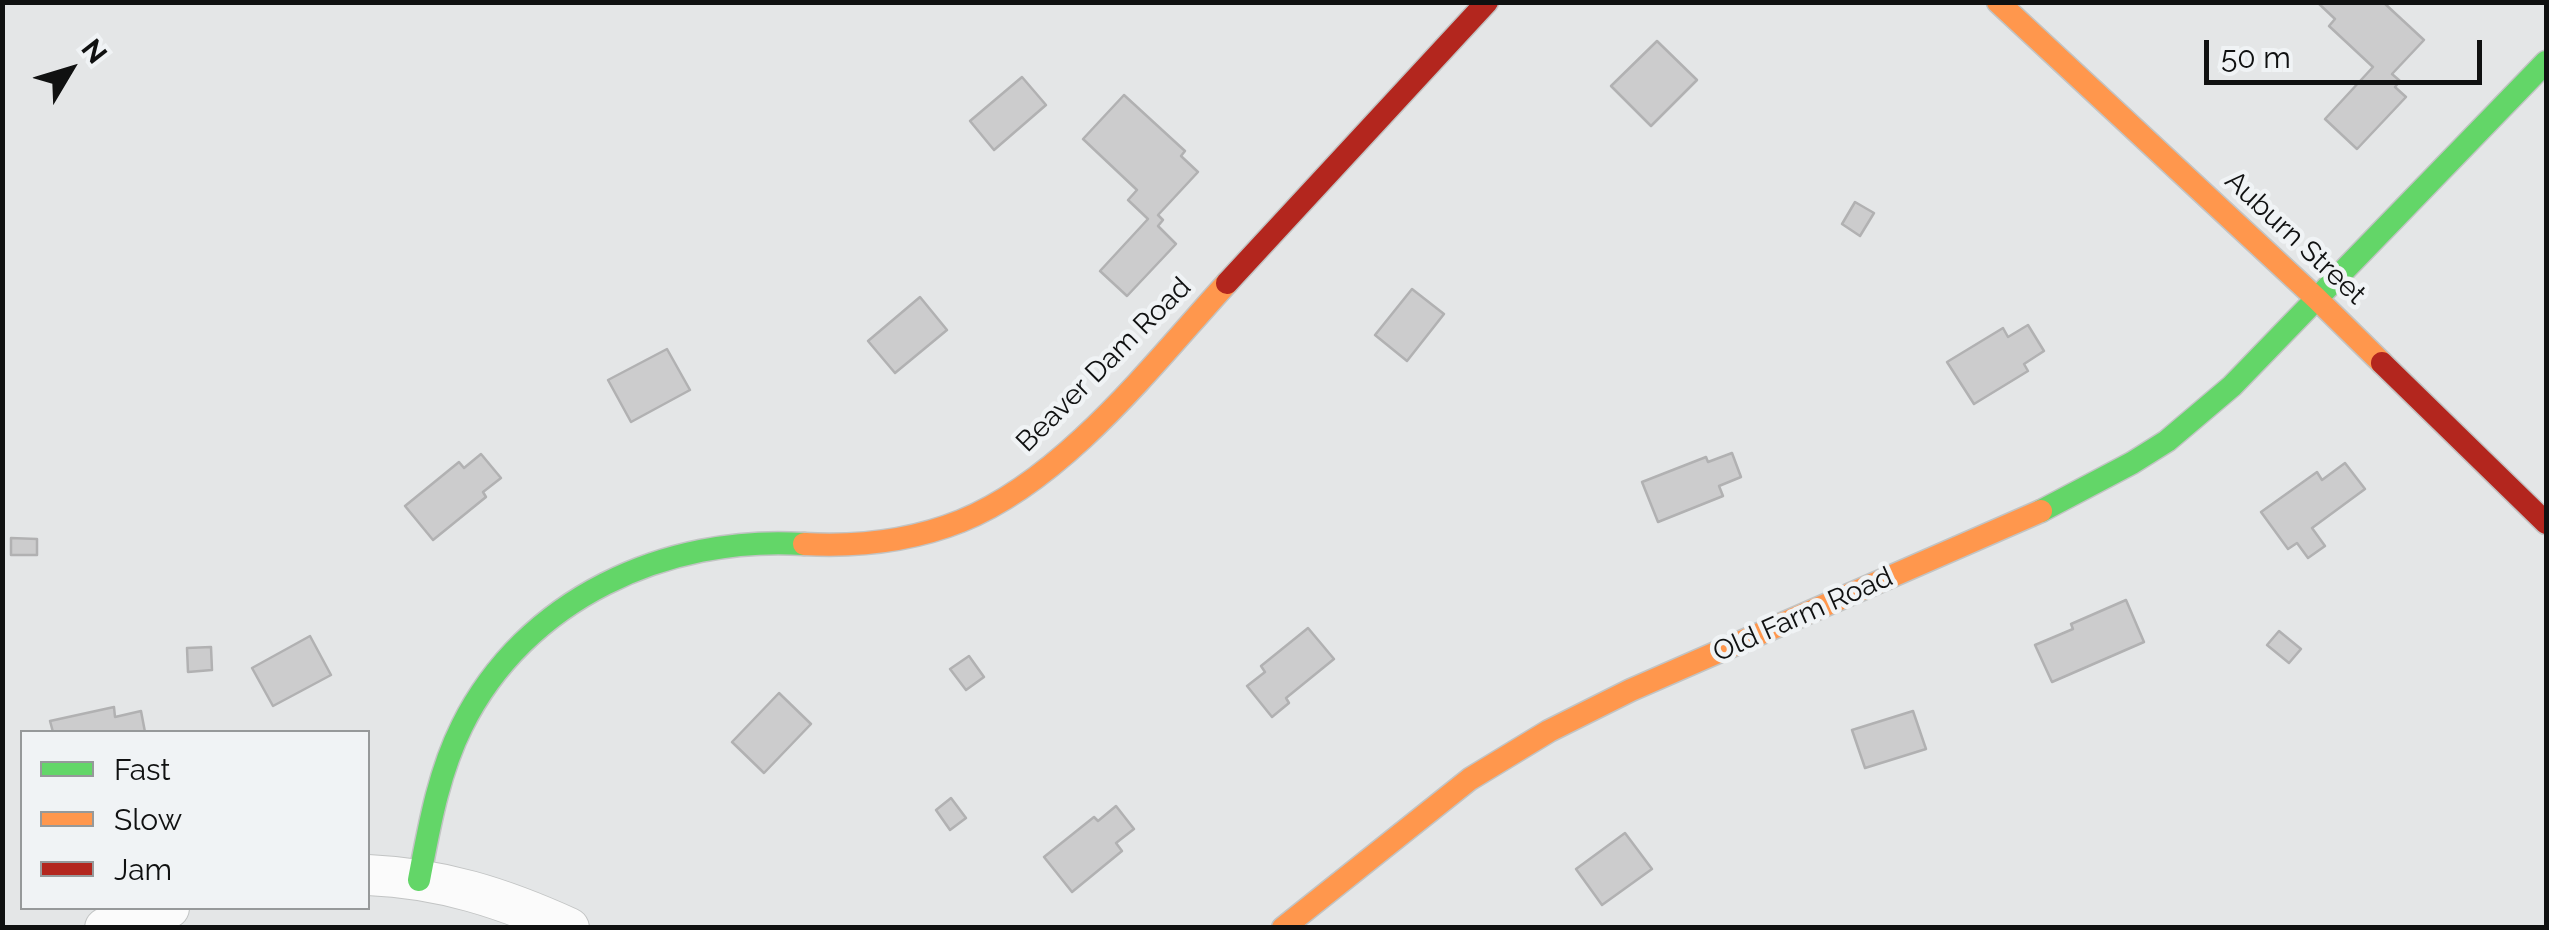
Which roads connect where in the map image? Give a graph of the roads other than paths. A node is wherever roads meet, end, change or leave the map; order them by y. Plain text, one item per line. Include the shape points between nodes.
1 (1486, 2) edge
2 (1998, 2) edge
3 (2546, 62) edge
4 (2317, 299) junction
5 (2546, 523) edge
6 (370, 875) edge
7 (418, 880) junction
8 (163, 910) edge
9 (105, 928) edge
10 (569, 928) edge
11 (1283, 928) edge

1 - 7 street, Beaver Dam Road via 1125,394 1026,485 972,516 905,538 840,545 753,542 674,554 566,604 529,634 502,663 459,734 442,776
2 - 4 street, Auburn Street
3 - 4 street, Old Farm Road
4 - 5 street, Auburn Street
4 - 11 street, Old Farm Road via 2232,386 2132,463 2059,503 1550,731 1429,809
6 - 7 street
7 - 10 street via 518,904
8 - 9 street

